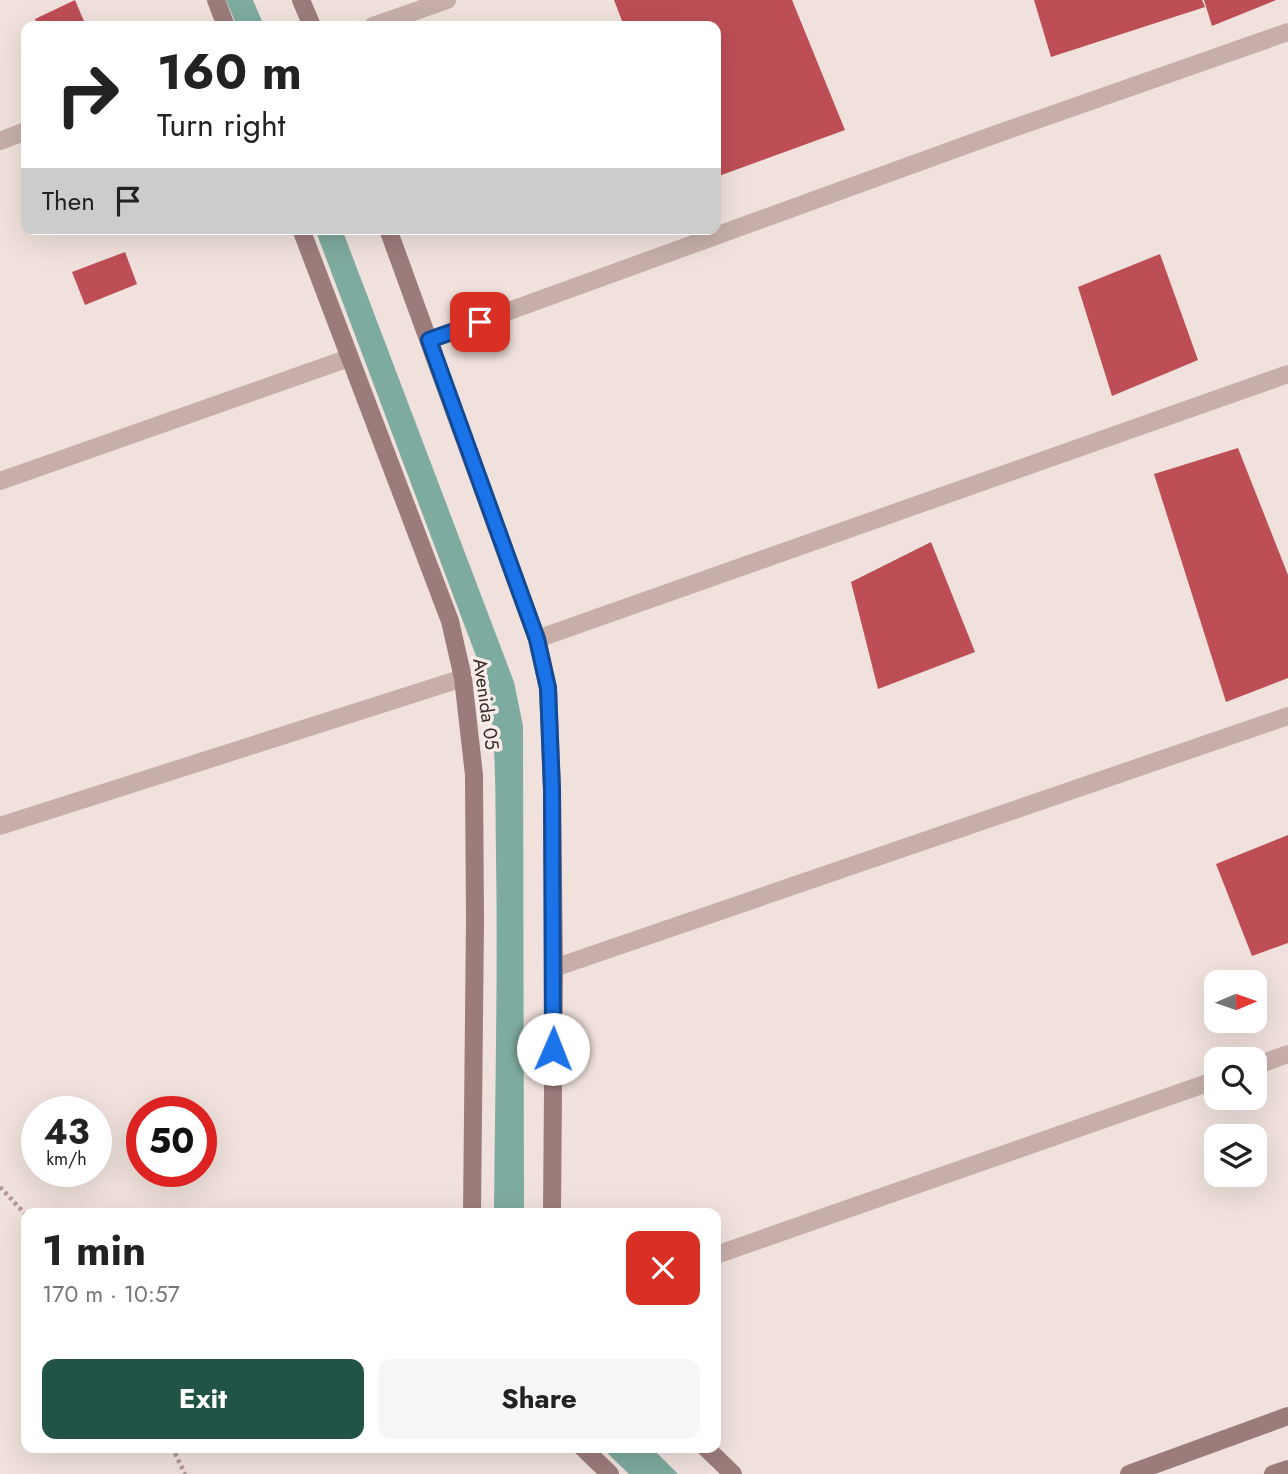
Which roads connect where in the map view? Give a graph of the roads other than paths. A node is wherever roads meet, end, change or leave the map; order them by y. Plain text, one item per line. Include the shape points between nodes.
1 (216, 0) edge
2 (301, 0) edge
3 (447, 0) edge
4 (224, 21) edge
5 (310, 21) edge
6 (387, 21) edge
7 (1288, 32) edge
8 (21, 133) edge
9 (0, 141) edge
10 (721, 234) edge
11 (304, 235) edge
12 (390, 235) edge
13 (718, 235) edge
14 (429, 340) junction
15 (349, 358) junction
16 (1288, 374) edge
17 (0, 481) edge
18 (537, 639) junction
19 (463, 678) junction
20 (1288, 716) edge
21 (0, 826) edge
22 (554, 968) junction
23 (1288, 1054) edge
24 (1267, 1062) edge
25 (1204, 1084) edge
26 (472, 1208) edge
27 (552, 1208) edge
28 (721, 1253) edge
29 (1288, 1416) edge
30 (588, 1453) edge
31 (711, 1453) edge
32 (1288, 1469) edge
33 (610, 1474) edge
34 (733, 1474) edge
35 (1129, 1474) edge
36 (1273, 1474) edge

1 - 4 main road
2 - 5 main road
3 - 6 street
7 - 10 street
8 - 9 street
11 - 15 main road, Avenida 05
12 - 14 main road
13 - 14 street
14 - 18 main road
15 - 17 street
15 - 19 main road, Avenida 05 via 450,621
16 - 18 street
18 - 22 main road via 548,688
19 - 21 street
19 - 26 main road, Avenida 05 via 474,775
20 - 22 street
22 - 27 main road
23 - 24 street
25 - 28 street
29 - 35 main road
30 - 33 main road
31 - 34 main road
32 - 36 main road

